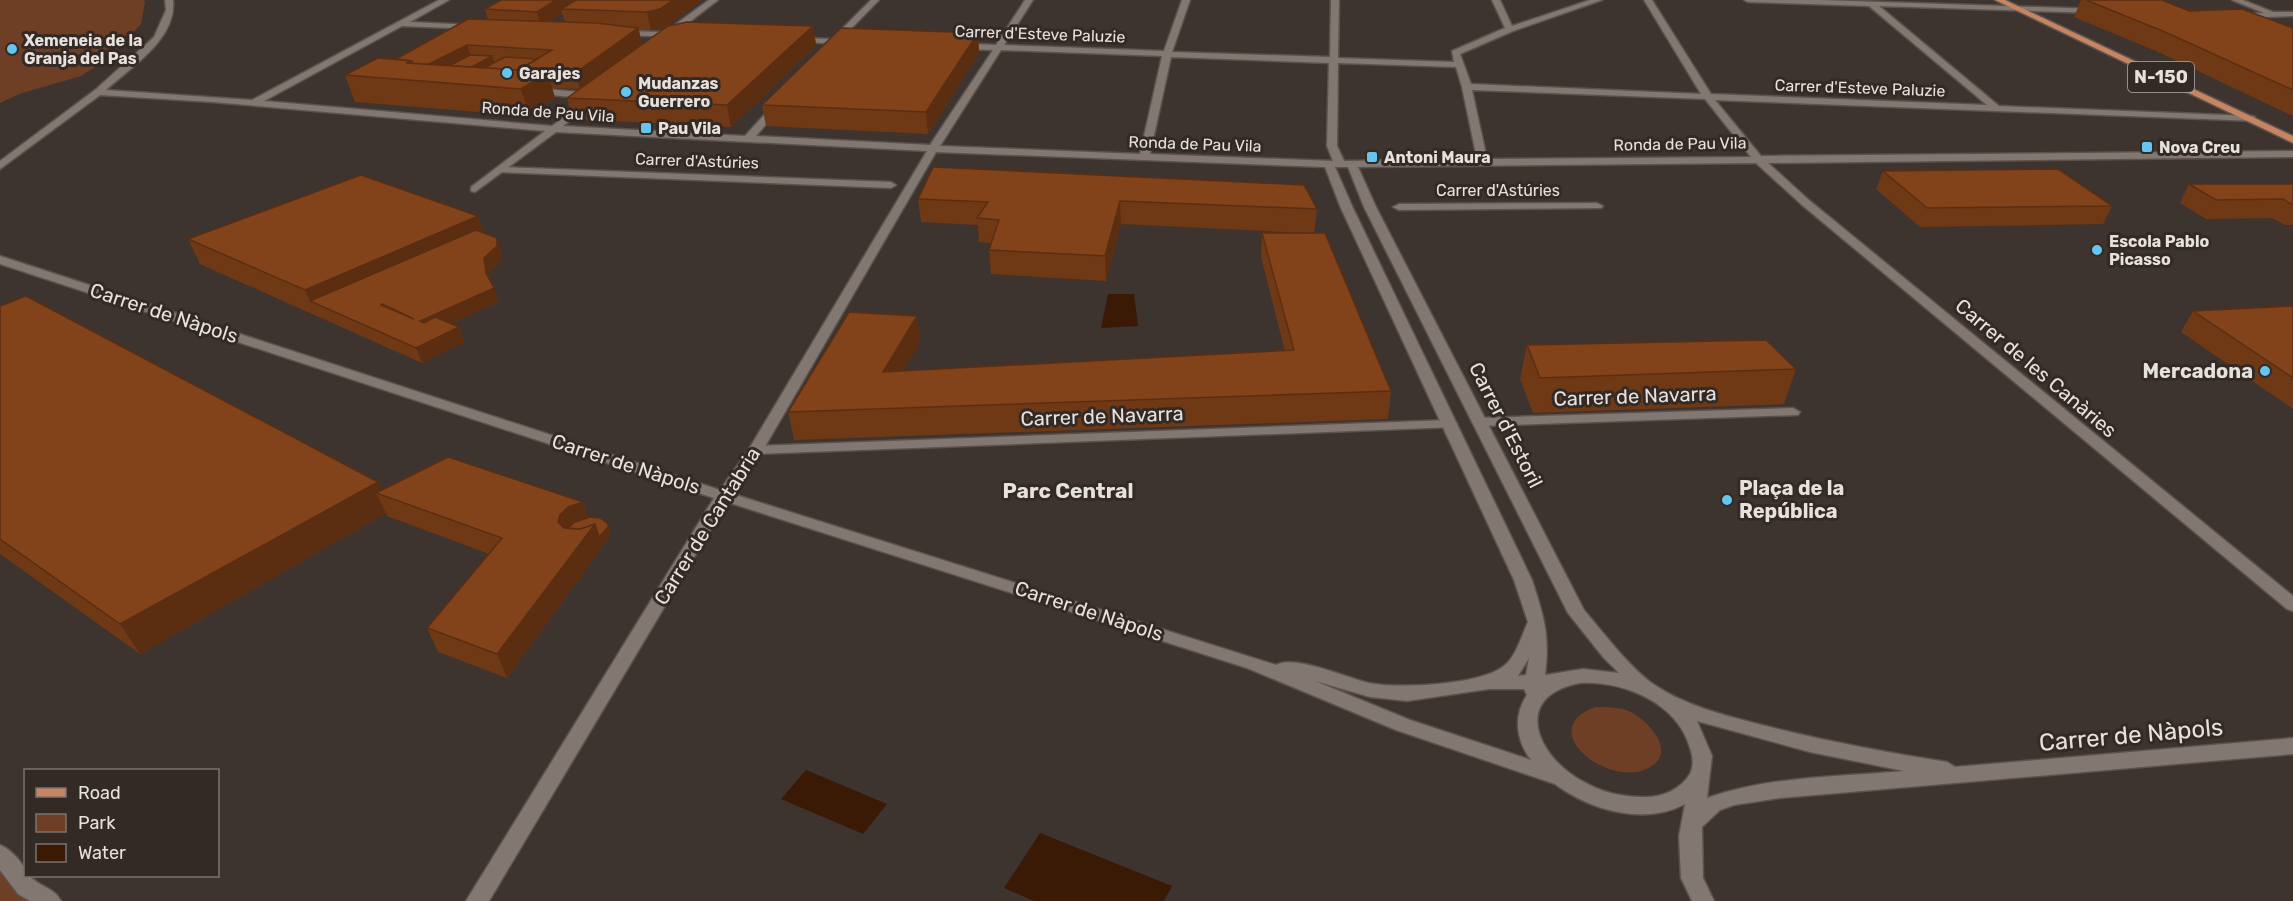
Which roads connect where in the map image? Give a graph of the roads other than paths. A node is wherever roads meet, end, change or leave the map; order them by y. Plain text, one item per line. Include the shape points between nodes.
1 (169, 0) edge
2 (446, 0) edge
3 (714, 0) edge
4 (875, 0) edge
5 (1029, 0) edge
6 (1186, 0) edge
7 (1335, 0) edge
8 (1496, 0) edge
9 (1598, 0) edge
10 (1648, 0) edge
11 (1748, 0) edge
12 (1765, 0) edge
13 (1999, 0) edge
14 (2236, 0) edge
15 (1871, 4) junction
16 (2017, 8) junction
17 (2109, 12) edge
18 (2293, 14) edge
19 (2274, 15) junction
20 (401, 24) junction
21 (2240, 24) edge
22 (480, 27) edge
23 (1510, 29) junction
24 (607, 32) edge
25 (667, 35) junction
26 (679, 36) edge
27 (786, 40) edge
28 (834, 42) junction
29 (658, 43) edge
30 (858, 43) edge
31 (952, 46) edge
32 (1000, 47) junction
33 (826, 51) edge
34 (1167, 55) junction
35 (1335, 60) junction
36 (1461, 65) junction
37 (1467, 87) junction
38 (603, 89) edge
39 (520, 90) edge
40 (98, 92) junction
41 (788, 95) edge
42 (594, 96) junction
43 (1708, 97) junction
44 (253, 103) junction
45 (1997, 109) junction
46 (2252, 120) junction
47 (556, 129) junction
48 (748, 139) junction
49 (2293, 140) edge
50 (933, 149) junction
51 (2293, 154) edge
52 (1144, 157) junction
53 (1757, 158) junction
54 (1482, 161) junction
55 (1340, 164) junction
56 (0, 166) edge
57 (501, 170) junction
58 (891, 185) dead end
59 (475, 189) dead end
60 (1597, 206) dead end
61 (1399, 207) dead end
62 (0, 260) edge
63 (1793, 412) dead end
64 (1479, 422) junction
65 (1450, 424) junction
66 (756, 450) junction
67 (723, 496) junction
68 (2293, 605) edge
69 (1537, 621) junction
70 (1254, 663) junction
71 (1534, 681) junction
72 (1557, 681) junction
73 (1482, 684) junction
74 (1646, 689) junction
75 (1532, 704) junction
76 (1672, 706) junction
77 (2293, 746) edge
78 (1701, 773) junction
79 (1974, 774) junction
80 (1556, 776) junction
81 (1692, 823) junction
82 (0, 854) edge
83 (50, 901) edge
84 (477, 901) edge
85 (1703, 901) edge

1 - 40 street via 170,10 158,38
2 - 20 street
3 - 25 street
4 - 28 street
5 - 32 street, Carrer de Cantabria
6 - 34 street
7 - 35 street
8 - 23 street
9 - 23 street
10 - 43 street, Carrer de les Canàries
11 - 12 street
12 - 15 street
13 - 16 main road, N-150
14 - 19 street
15 - 16 street
15 - 45 street
16 - 17 street
16 - 46 main road, N-150
18 - 19 street
19 - 21 street via 2227,19
20 - 22 street
20 - 44 street
23 - 36 street via 1459,50 1455,53
24 - 25 street
25 - 26 street
25 - 29 street
27 - 28 street
28 - 30 street
28 - 33 street
31 - 32 street, Carrer d'Esteve Paluzie
32 - 34 street, Carrer d'Esteve Paluzie
32 - 50 street, Carrer de Cantabria
34 - 35 street, Carrer d'Esteve Paluzie
34 - 52 street
35 - 36 street, Carrer d'Esteve Paluzie
35 - 55 street via 1332,146
36 - 37 street
37 - 43 street, Carrer d'Esteve Paluzie
37 - 54 street
38 - 42 street
39 - 42 street
40 - 44 street, Ronda de Pau Vila
40 - 56 street
41 - 48 street
42 - 47 street
43 - 45 street, Carrer d'Esteve Paluzie
43 - 53 street, Carrer de les Canàries
44 - 47 street, Ronda de Pau Vila
45 - 46 street, Carrer d'Esteve Paluzie
46 - 49 main road, N-150
47 - 48 street, Ronda de Pau Vila
47 - 57 street
48 - 50 street, Ronda de Pau Vila
50 - 52 street, Ronda de Pau Vila
50 - 66 street, Carrer de Cantabria
51 - 53 street, Ronda de Pau Vila
52 - 55 street, Ronda de Pau Vila
53 - 54 street, Ronda de Pau Vila
53 - 68 street, Carrer de les Canàries via 1806,203
54 - 55 street, Ronda de Pau Vila
55 - 64 street, Carrer d'Estoril via 1375,217
55 - 65 street via 1346,206
57 - 58 street, Carrer d'Astúries
57 - 59 street
60 - 61 street, Carrer d'Astúries
62 - 67 street, Carrer de Nàpols
63 - 64 street, Carrer de Navarra
64 - 74 street, Carrer d'Estoril via 1577,613
65 - 66 street, Carrer de Navarra
65 - 69 street via 1523,580
66 - 67 street, Carrer de Cantabria
67 - 70 street, Carrer de Nàpols
67 - 84 street, Carrer de Cantabria
69 - 71 street via 1539,650
69 - 73 street, Carrer de Nàpols via 1511,671
70 - 73 street, Carrer de Nàpols via 1316,674 1370,690 1407,694
70 - 80 street, Carrer de Nàpols via 1403,724
71 - 72 street, Carrer de Nàpols
71 - 73 street, Carrer de Nàpols
71 - 75 street
72 - 74 street via 1582,676 1617,679
72 - 75 street
74 - 76 street
75 - 80 street via 1526,717 1529,740
76 - 78 street via 1690,724 1701,747
76 - 79 street, Carrer de Nàpols via 1732,726 1868,758
77 - 79 street, Carrer de Nàpols
78 - 80 street via 1689,791 1673,801 1645,807 1593,797
78 - 81 street
79 - 81 street, Carrer de Nàpols via 1734,797 1713,804
81 - 85 street via 1692,878
82 - 83 street via 26,887

